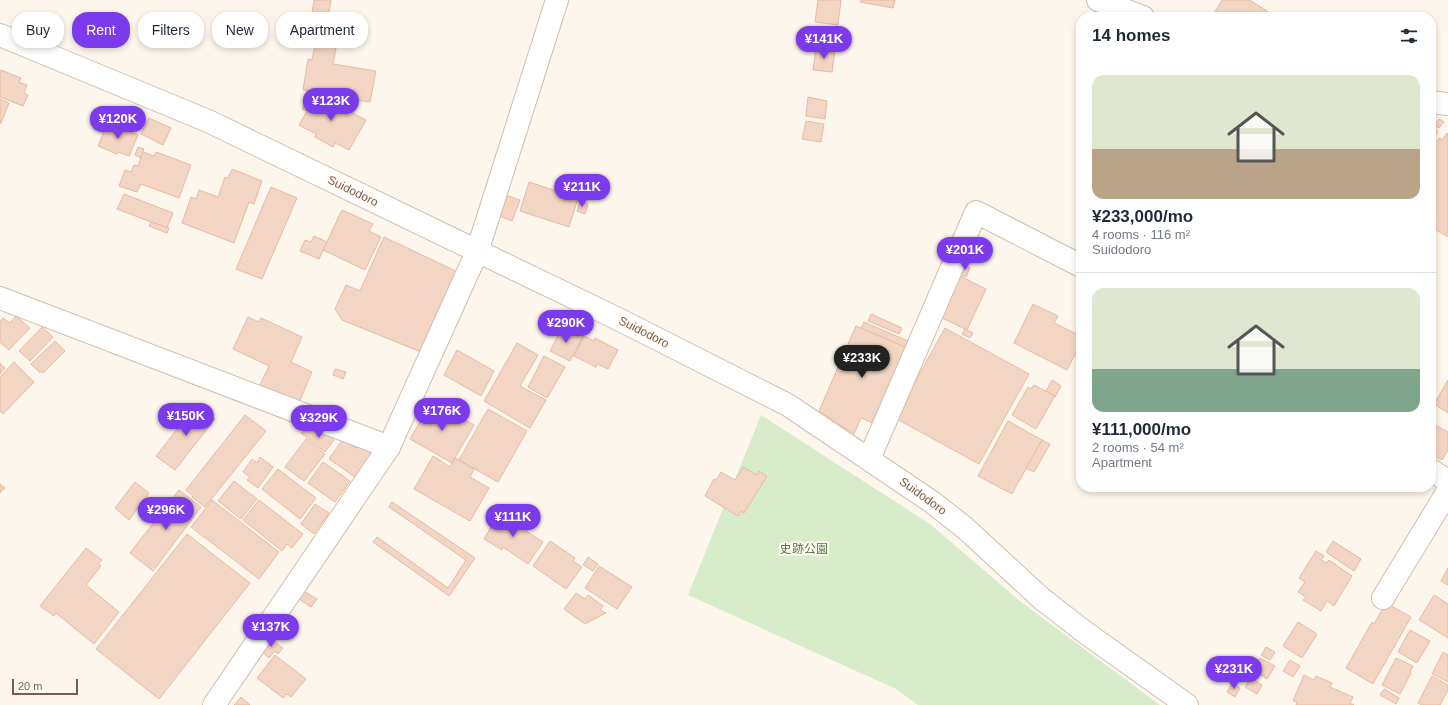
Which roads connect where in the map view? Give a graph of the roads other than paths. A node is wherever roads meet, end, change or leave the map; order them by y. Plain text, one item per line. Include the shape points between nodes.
1 (557, 0) edge
2 (1098, 0) edge
3 (1130, 12) edge
4 (0, 35) edge
5 (1436, 103) edge
6 (1448, 104) edge
7 (477, 252) junction
8 (1076, 263) edge
9 (0, 298) edge
10 (389, 447) junction
11 (869, 458) junction
12 (1436, 473) edge
13 (1448, 481) edge
14 (1448, 491) edge
15 (1382, 598) dead end
16 (214, 705) edge
17 (1187, 705) edge

1 - 7 street
2 - 3 street
4 - 7 street, Suidodoro via 208,121
5 - 6 street
7 - 10 street
7 - 11 street, Suidodoro via 618,319 788,405
8 - 11 street via 976,212
9 - 10 street
10 - 16 street
11 - 17 street, Suidodoro via 965,528 1042,599
12 - 13 street
14 - 15 street

